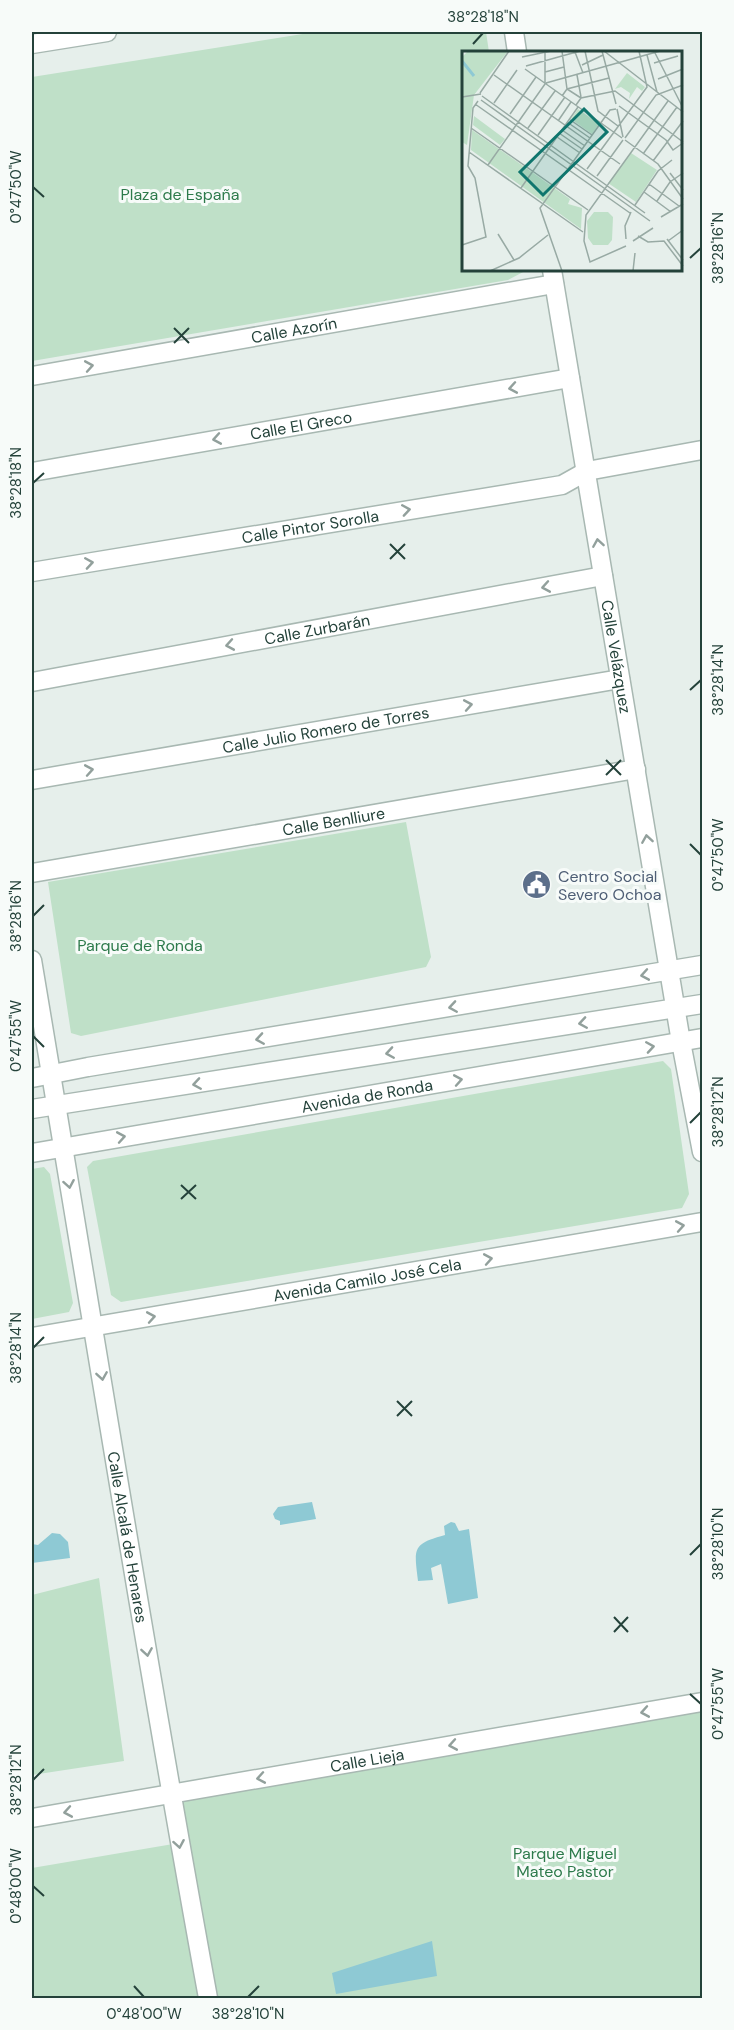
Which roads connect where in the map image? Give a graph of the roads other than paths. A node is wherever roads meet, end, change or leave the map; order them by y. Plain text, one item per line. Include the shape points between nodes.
1 (107, 32) edge
2 (514, 32) edge
3 (32, 44) edge
4 (517, 51) edge
5 (553, 277) edge
6 (32, 376) edge
7 (570, 378) junction
8 (702, 450) edge
9 (587, 471) junction
10 (32, 472) edge
11 (32, 572) edge
12 (603, 576) junction
13 (620, 679) junction
14 (32, 682) edge
15 (636, 769) junction
16 (32, 780) edge
17 (32, 873) edge
18 (32, 960) edge
19 (702, 964) edge
20 (669, 970) junction
21 (702, 1004) edge
22 (675, 1008) junction
23 (702, 1038) edge
24 (681, 1042) junction
25 (50, 1075) junction
26 (32, 1078) edge
27 (56, 1106) junction
28 (32, 1109) edge
29 (63, 1146) junction
30 (702, 1152) edge
31 (32, 1153) edge
32 (702, 1222) edge
33 (94, 1327) junction
34 (32, 1337) edge
35 (702, 1702) edge
36 (170, 1794) junction
37 (32, 1818) edge
38 (208, 1998) edge

1 - 3 street
2 - 4 street
6 -> 5 street, Calle Azorín
5 - 7 street, Calle Velázquez
7 - 9 street, Calle Velázquez
7 -> 10 street, Calle El Greco
8 - 9 street, Calle Pintor Sorolla
11 -> 9 street, Calle Pintor Sorolla via 562,485
12 -> 9 street, Calle Velázquez
12 - 13 street, Calle Velázquez
12 -> 14 street, Calle Zurbarán
13 - 15 street, Calle Velázquez
16 -> 13 street, Calle Julio Romero de Torres
15 - 17 street, Calle Benlliure
20 -> 15 street, Calle Velázquez
18 - 25 street, Calle Alcalá de Henares
19 - 20 street
20 - 22 street, Calle Velázquez
20 -> 25 street
21 - 22 street
22 - 24 street, Calle Velázquez
22 -> 27 street
23 - 24 street, Avenida de Ronda
29 -> 24 street, Avenida de Ronda
24 - 30 street, Calle Velázquez
25 - 26 street
25 - 27 street, Calle Alcalá de Henares
27 - 28 street
27 - 29 street, Calle Alcalá de Henares
29 - 31 street, Avenida de Ronda
29 -> 33 street, Calle Alcalá de Henares
33 -> 32 street, Avenida Camilo José Cela
33 - 34 street, Avenida Camilo José Cela
33 -> 36 street, Calle Alcalá de Henares
35 -> 36 street, Calle Lieja
36 -> 37 street, Calle Lieja
36 -> 38 street, Calle Alcalá de Henares

